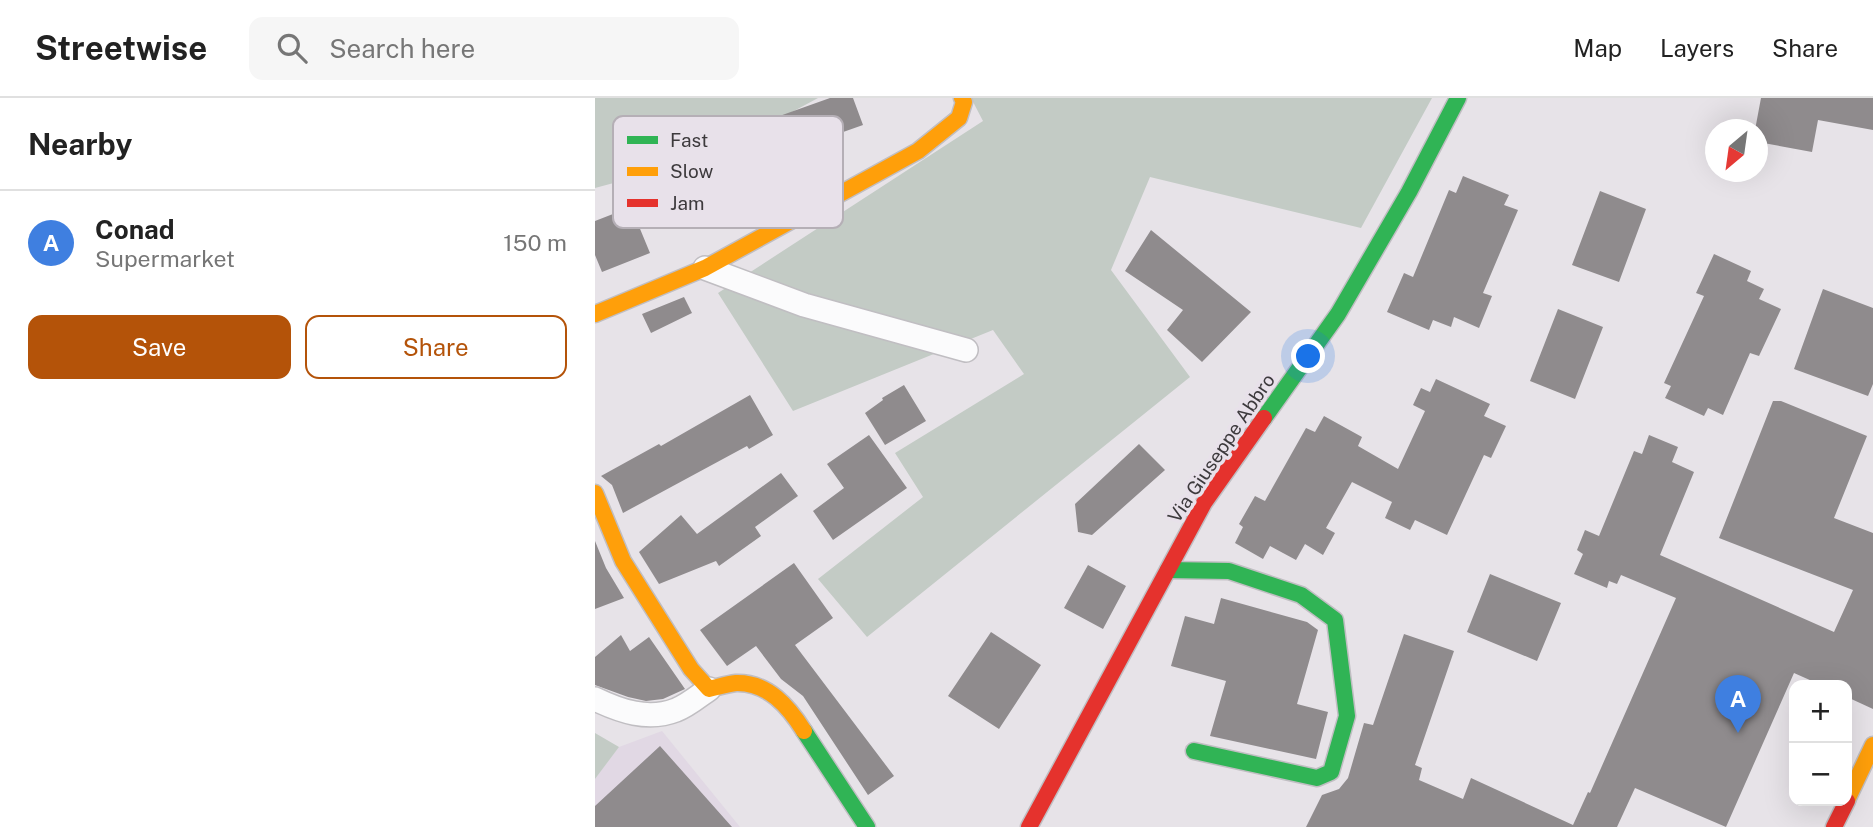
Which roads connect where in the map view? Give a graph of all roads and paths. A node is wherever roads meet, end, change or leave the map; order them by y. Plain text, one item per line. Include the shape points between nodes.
1 (962, 98) edge
2 (1458, 98) edge
3 (843, 192) edge
4 (778, 228) edge
5 (705, 268) junction
6 (595, 314) edge
7 (966, 350) dead end
8 (595, 493) edge
9 (1168, 570) junction
10 (709, 689) junction
11 (595, 699) edge
12 (1873, 745) edge
13 (1194, 751) dead end
14 (1852, 790) edge
15 (1844, 806) edge
16 (867, 827) edge
17 (1029, 827) edge
18 (1834, 827) edge

1 - 3 street via 959,118 918,151
2 - 9 street, Via Giuseppe Abbro via 1338,314 1204,503
4 - 5 street
5 - 6 street
5 - 7 street via 804,305
8 - 10 street via 623,561 691,670
9 - 13 street via 1229,571 1301,595 1335,620 1347,716 1331,772 1317,778
9 - 17 street, Via Giuseppe Abbro
10 - 11 street via 677,710 649,716
10 - 16 street via 737,683 763,689 788,706
12 - 14 street
15 - 18 street

